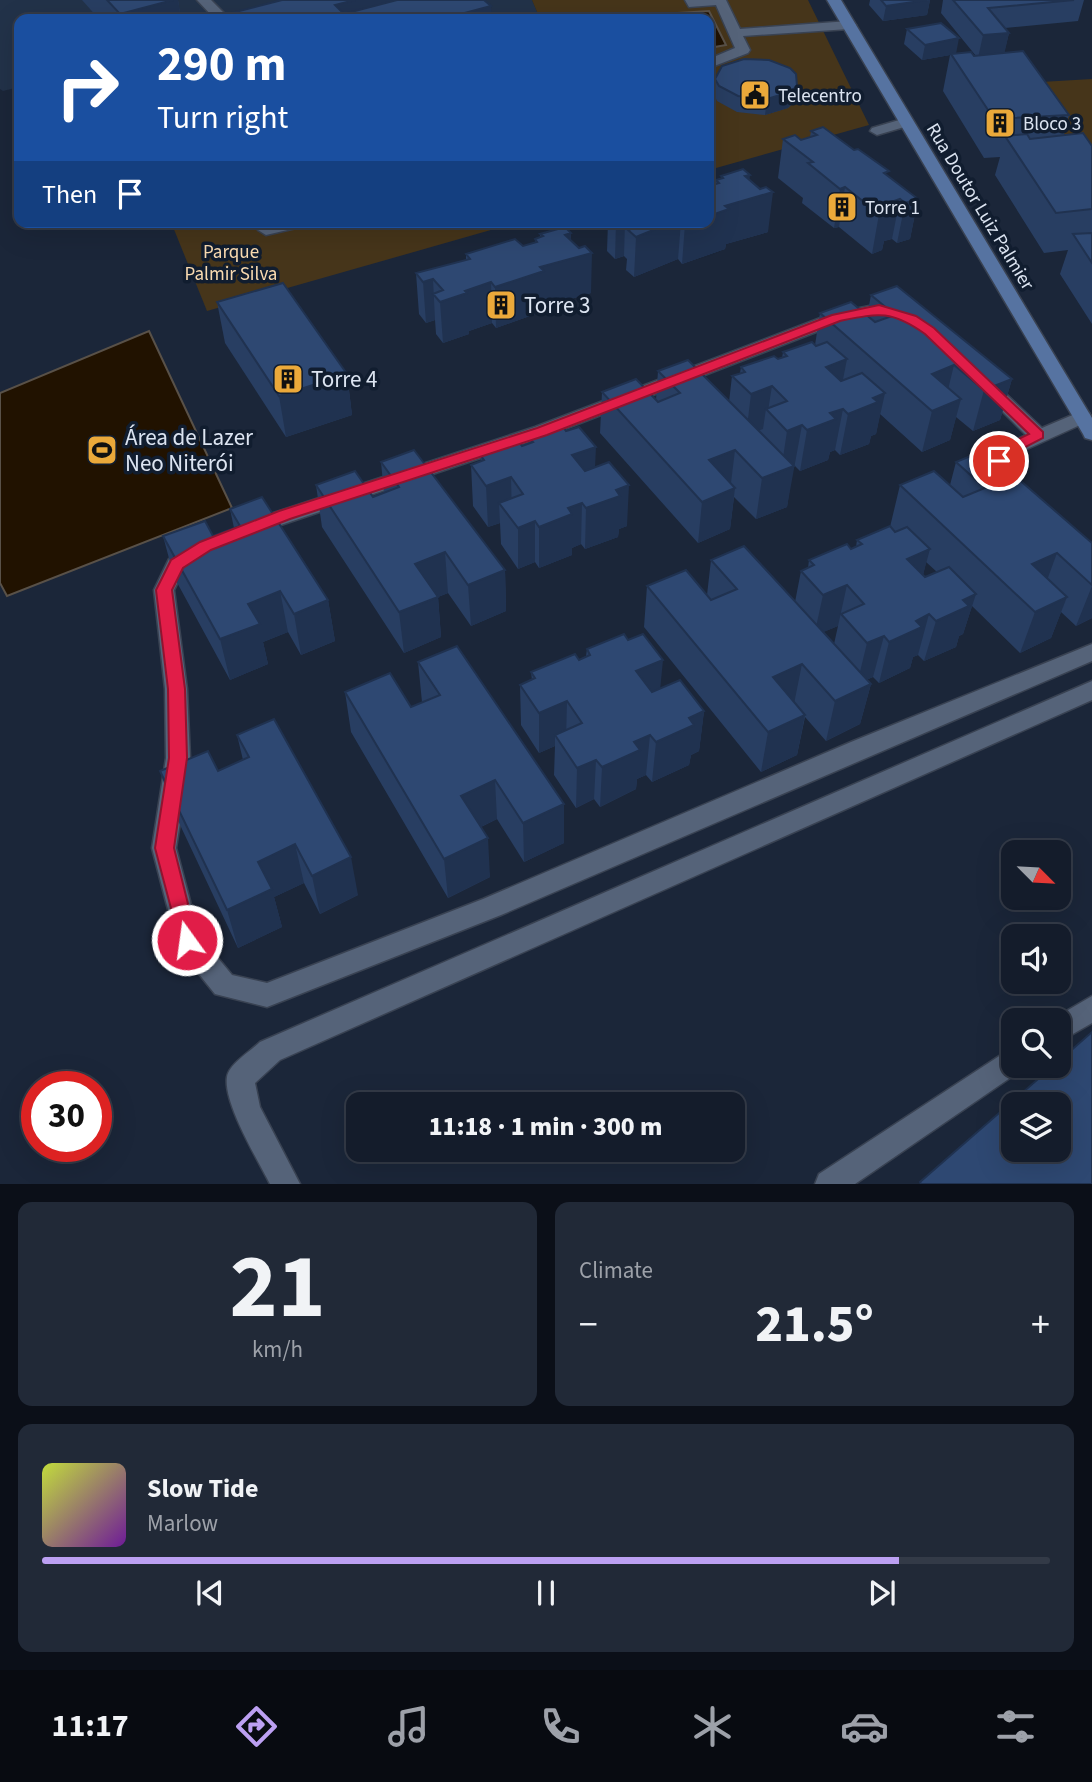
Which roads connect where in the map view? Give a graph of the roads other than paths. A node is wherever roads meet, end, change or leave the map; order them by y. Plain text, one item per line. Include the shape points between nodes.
1 (692, 0) edge
2 (834, 0) edge
3 (849, 25) junction
4 (735, 33) junction
5 (714, 62) edge
6 (906, 122) junction
7 (877, 131) dead end
8 (275, 228) edge
9 (266, 230) dead end
10 (911, 318) edge
11 (969, 369) edge
12 (1087, 426) edge
13 (1038, 435) junction
14 (1021, 497) edge
15 (228, 537) edge
16 (205, 546) edge
17 (1092, 652) edge
18 (1092, 690) edge
19 (1092, 1008) edge
20 (1071, 1022) edge
21 (1001, 1068) edge
22 (286, 1184) edge
23 (829, 1184) edge

1 - 4 street via 694,4 720,1
2 - 3 main road, Rua Doutor Luiz Palmier
3 - 4 street
3 - 6 main road, Rua Doutor Luiz Palmier
4 - 5 street via 743,50
6 - 7 street
6 - 12 main road, Rua Doutor Luiz Palmier
8 - 9 street
10 - 15 street via 879,309 837,318 542,431
11 - 13 street
12 - 13 street
13 - 14 street via 1009,450 999,461
16 - 17 street via 176,564 164,590 176,689 178,758 164,848 187,940 224,985 267,995 492,906
18 - 22 street via 270,1051 240,1078 247,1110
19 - 20 street
21 - 23 street

